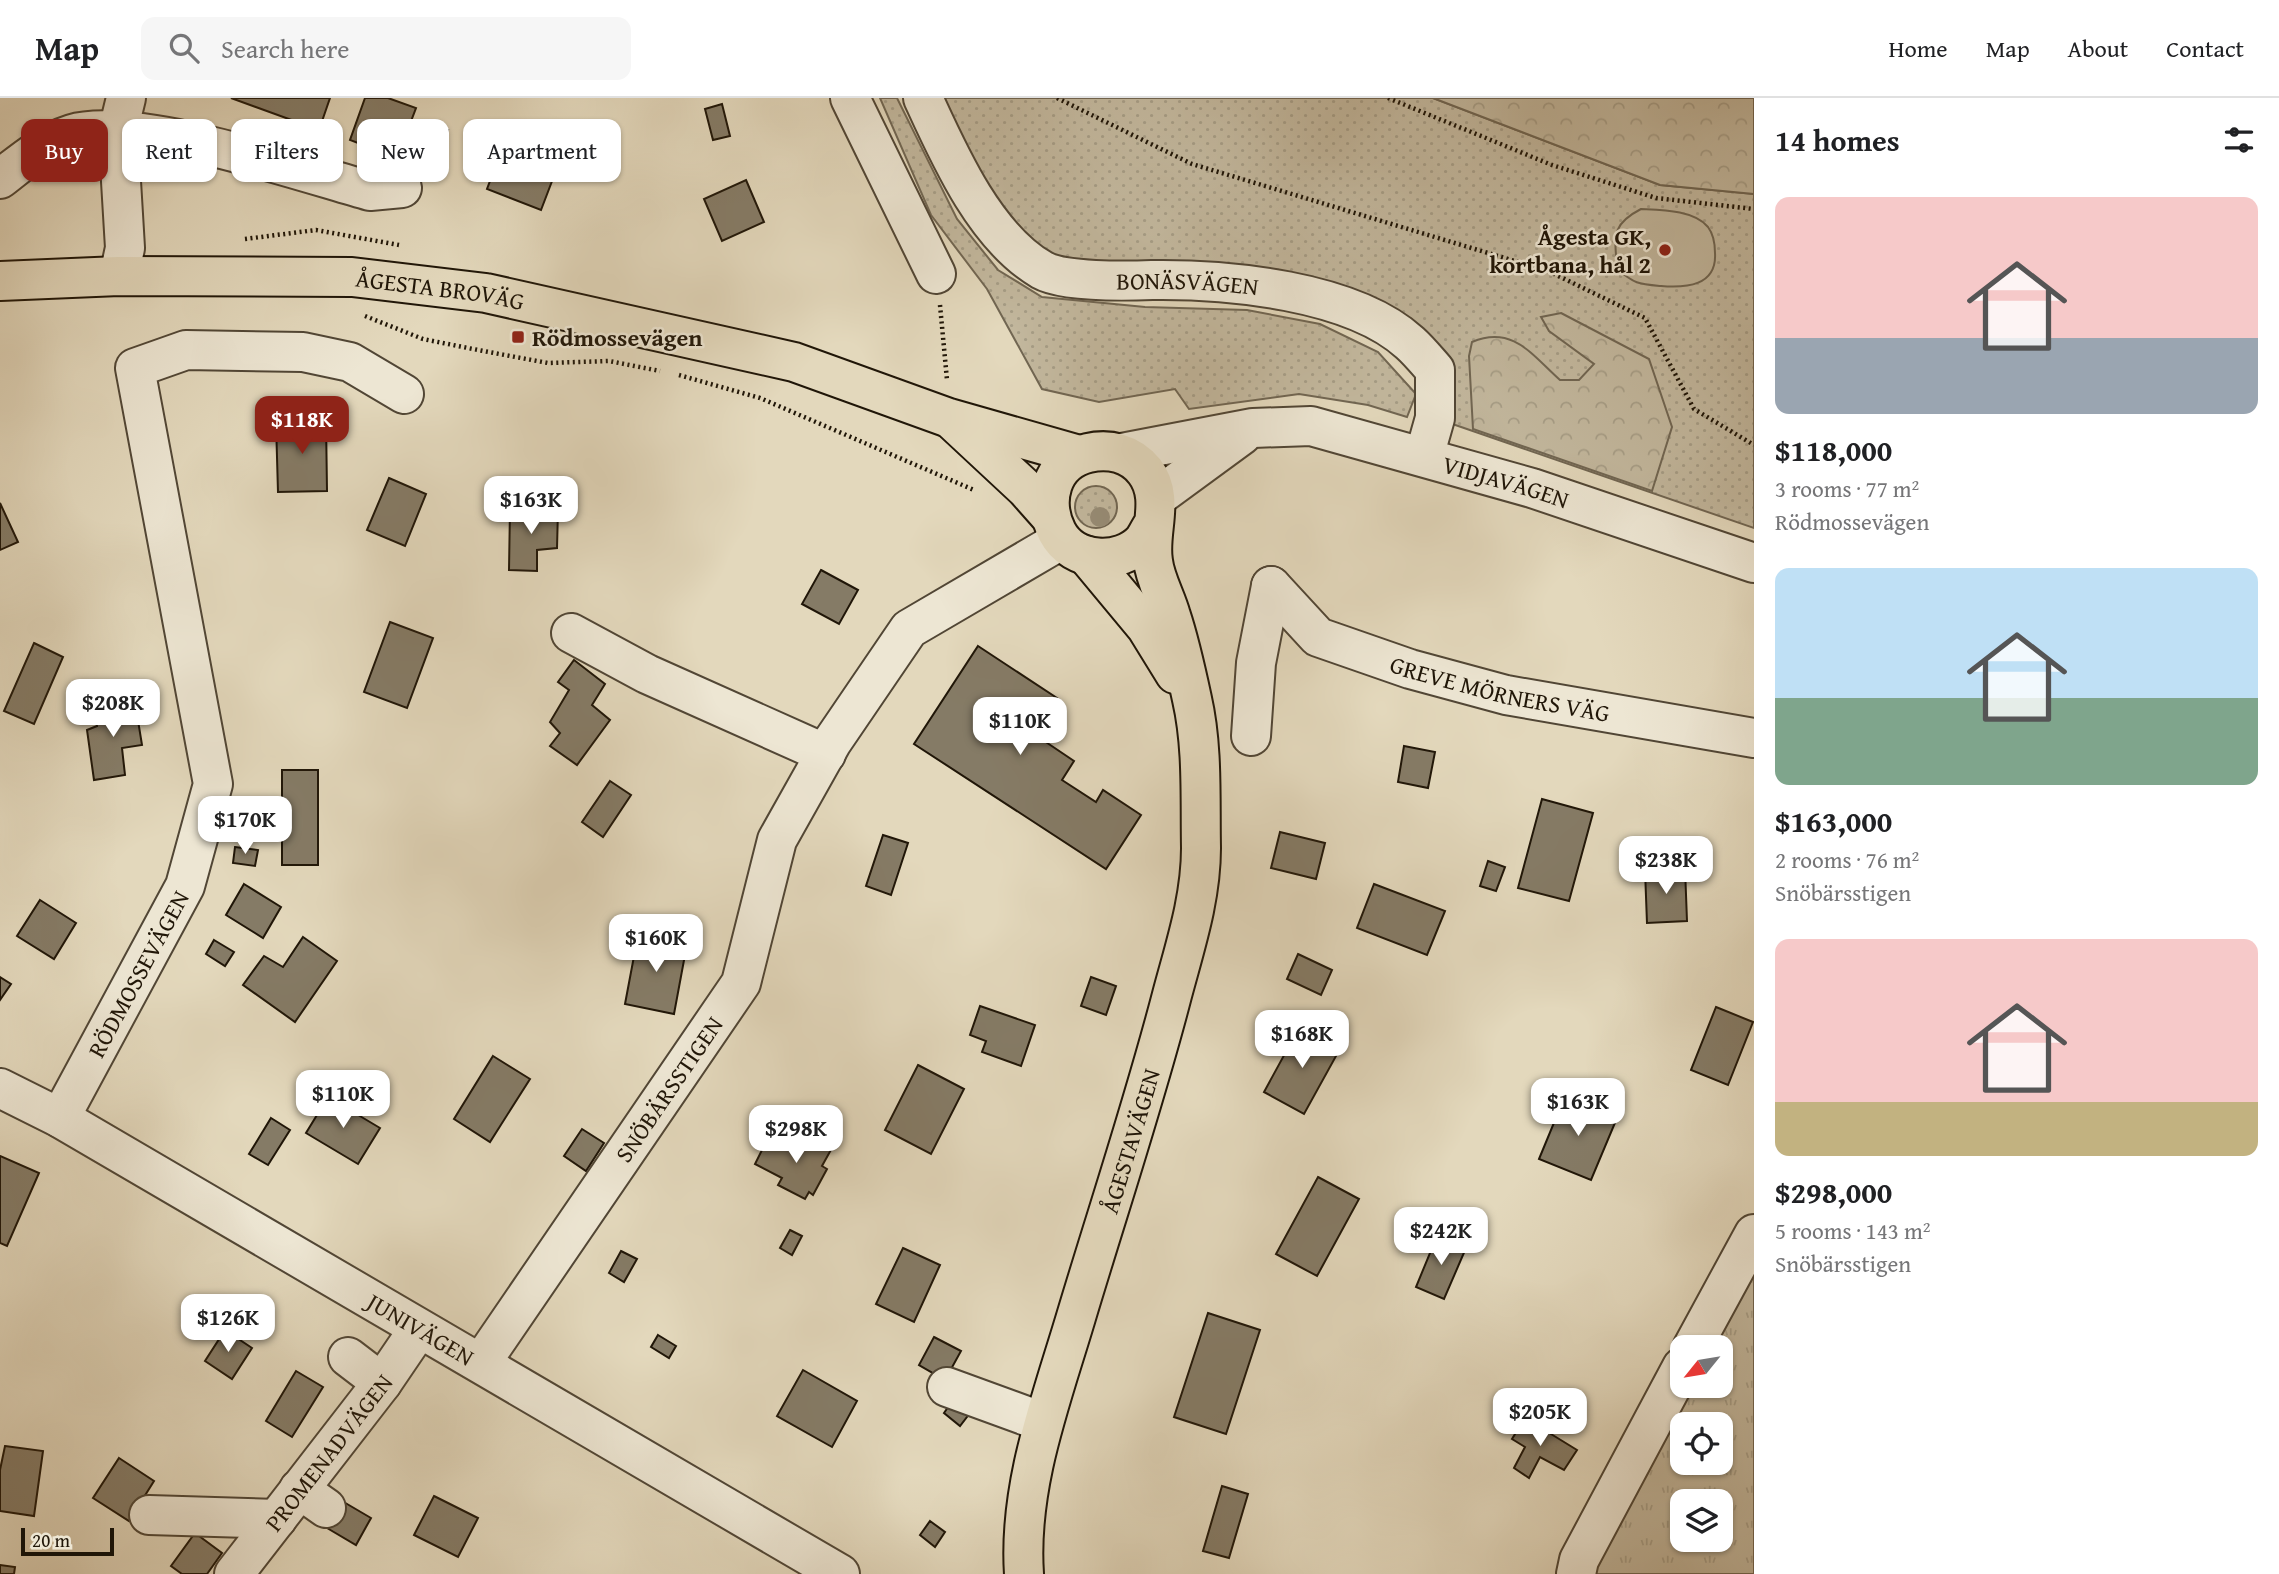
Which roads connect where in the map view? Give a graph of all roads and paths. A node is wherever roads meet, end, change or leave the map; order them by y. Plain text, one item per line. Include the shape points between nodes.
1 (850, 98) edge
2 (923, 98) edge
3 (1057, 98) edge
4 (1388, 98) edge
5 (122, 114) edge
6 (0, 179) edge
7 (402, 188) dead end
8 (1754, 209) edge
9 (936, 274) joint
10 (119, 276) junction
11 (0, 281) edge
12 (404, 394) dead end
13 (949, 405) junction
14 (1253, 428) junction
15 (1754, 445) edge
16 (1122, 453) junction
17 (1079, 455) junction
18 (1424, 457) junction
19 (1155, 510) junction
20 (1066, 537) junction
21 (1754, 563) edge
22 (571, 633) dead end
23 (1193, 702) junction
24 (1251, 736) dead end
25 (1754, 738) edge
26 (826, 754) junction
27 (0, 1088) edge
28 (60, 1118) junction
29 (1754, 1234) edge
30 (418, 1330) junction
31 (1699, 1335) edge
32 (348, 1357) dead end
33 (481, 1363) junction
34 (382, 1383) junction
35 (947, 1387) dead end
36 (1670, 1389) edge
37 (1043, 1422) junction
38 (149, 1515) dead end
39 (277, 1519) junction
40 (234, 1574) edge
41 (840, 1574) edge
42 (1024, 1574) edge
43 (1576, 1574) edge

1 - 9 street
2 - 18 street, BONÄSVÄGEN via 998,235 1043,271 1108,281 1244,284 1308,295 1362,313 1409,341 1435,370 1434,418
3 - 15 path via 1192,164 1548,271 1645,318 1694,410
4 - 8 path via 1552,165 1656,198
5 - 6 street via 38,149
5 - 7 street via 174,138 370,191
5 - 10 street via 125,248
9 - 13 path
10 - 11 main road, ÅGESTA BROVÄG
10 - 13 main road, ÅGESTA BROVÄG via 352,277 486,293 794,362
12 - 28 street, RÖDMOSSEVÄGEN via 350,362 303,352 186,350 135,368 213,784 185,886
13 - 17 main road, ÅGESTA BROVÄG
13 - 20 main road, ÅGESTA BROVÄG
14 - 16 street, VIDJAVÄGEN
14 - 18 street, VIDJAVÄGEN via 1311,426
14 - 19 street
16 - 17 main road via 1102,450
16 - 19 main road via 1147,473
17 - 20 main road via 1060,470 1050,489
18 - 21 street, VIDJAVÄGEN via 1532,488
19 - 20 main road via 1142,541 1113,558
19 - 23 main road, ÅGESTAVÄGEN via 1153,561
20 - 23 main road, ÅGESTAVÄGEN via 1146,627
20 - 26 street, SNÖBÄRSSTIGEN via 909,629
22 - 26 street via 647,674
23 - 37 main road, ÅGESTAVÄGEN via 1199,748 1201,880 1167,1015
24 - 25 street, GREVE MÖRNERS VÄG via 1256,663 1271,586 1318,638 1410,669 1506,695
26 - 33 street, SNÖBÄRSSTIGEN via 777,840 741,983
27 - 28 street, JUNIVÄGEN
28 - 30 street, JUNIVÄGEN
29 - 31 street
30 - 33 street, JUNIVÄGEN
30 - 34 street, PROMENADVÄGEN
32 - 34 street
33 - 41 street, JUNIVÄGEN
34 - 39 street, PROMENADVÄGEN via 313,1499
35 - 37 street
36 - 43 street via 1579,1560
37 - 42 main road, ÅGESTAVÄGEN via 1021,1533
38 - 39 street
39 - 40 street, PROMENADVÄGEN

